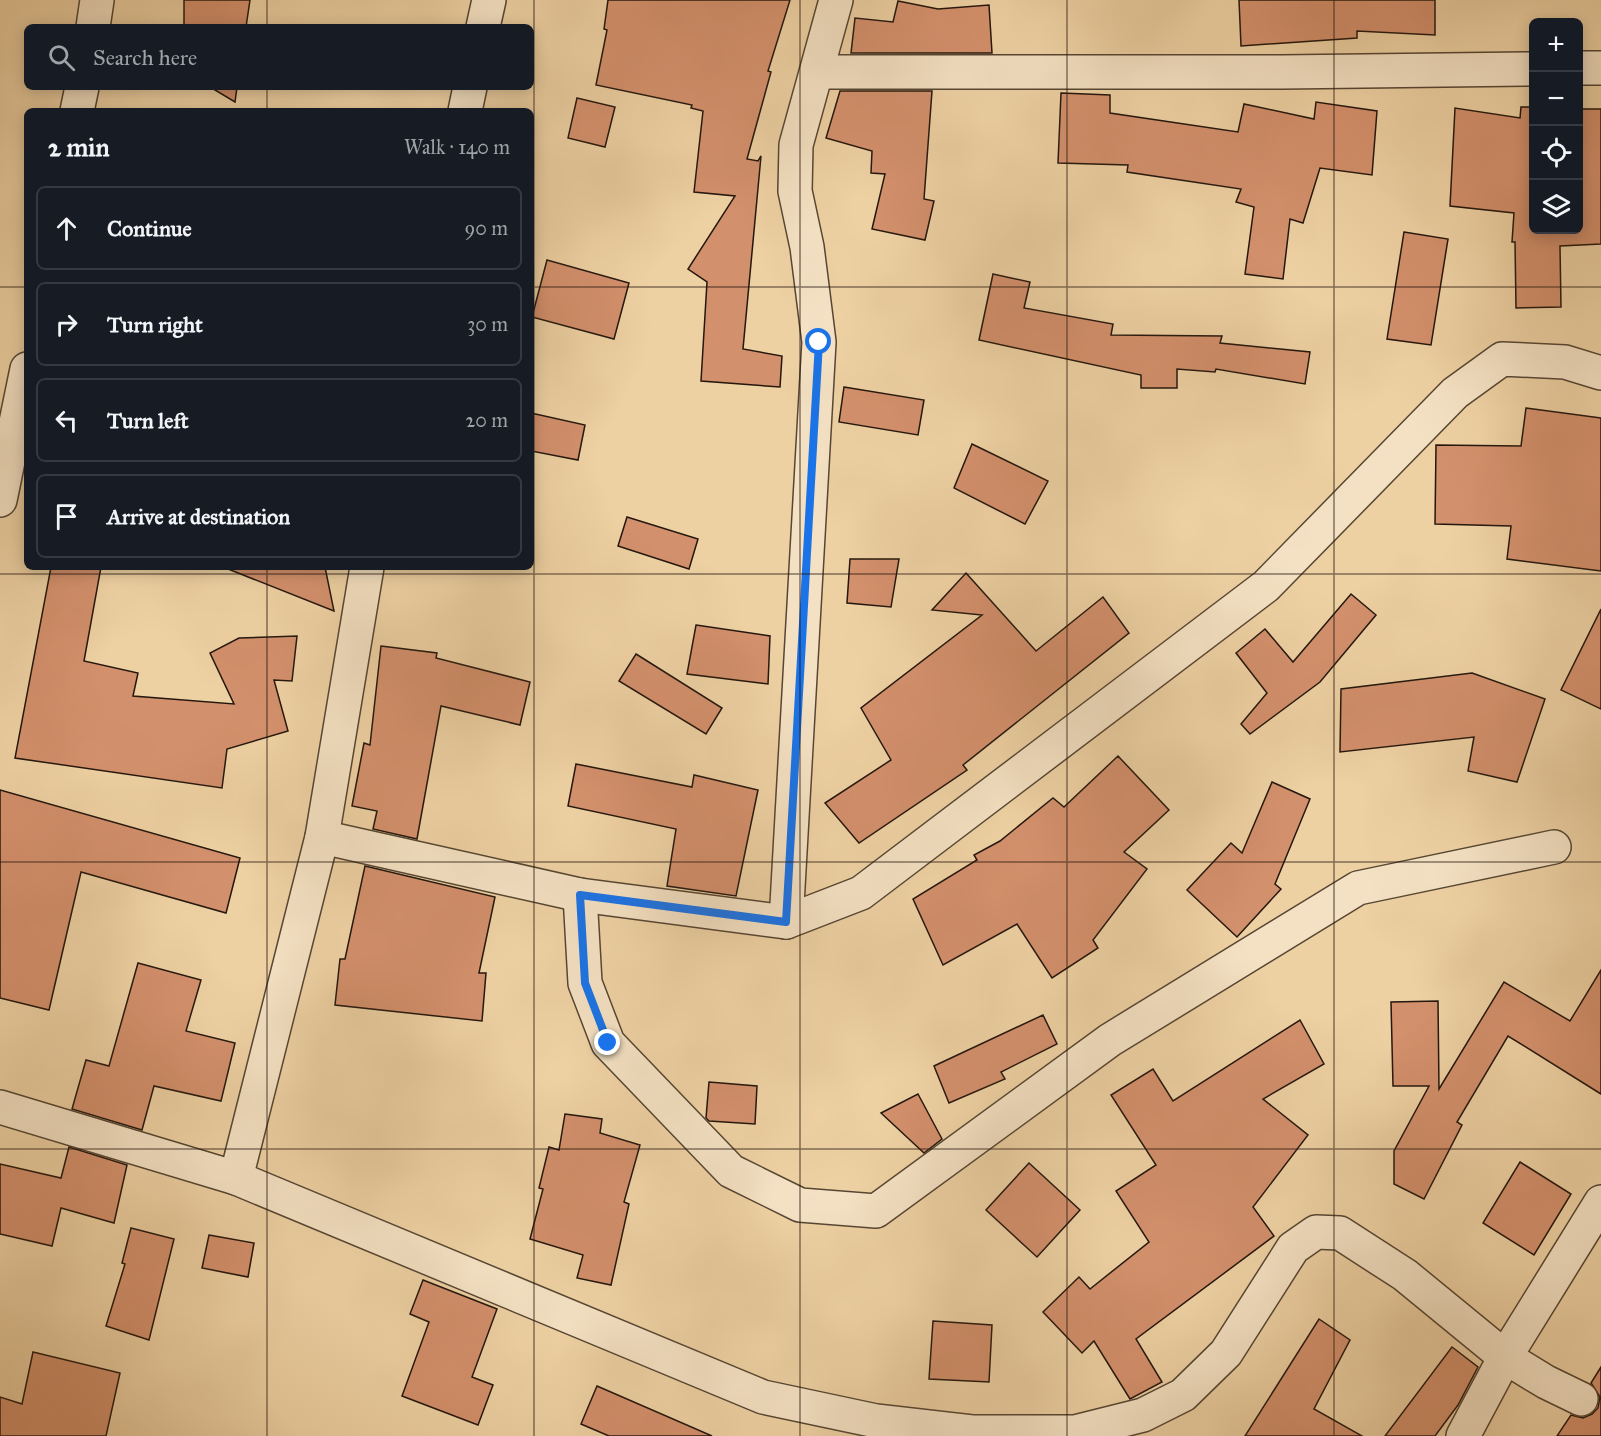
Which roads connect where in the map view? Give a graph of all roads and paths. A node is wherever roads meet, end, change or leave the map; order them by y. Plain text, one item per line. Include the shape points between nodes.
1 (98, 0) edge
2 (489, 0) edge
3 (836, 0) edge
4 (94, 24) edge
5 (484, 24) edge
6 (1583, 68) edge
7 (1601, 68) edge
8 (1529, 69) edge
9 (818, 72) junction
10 (81, 90) edge
11 (469, 90) edge
12 (78, 108) edge
13 (466, 108) edge
14 (1601, 373) edge
15 (24, 384) edge
16 (0, 500) edge
17 (366, 570) edge
18 (322, 837) junction
19 (1554, 847) dead end
20 (580, 895) junction
21 (786, 922) junction
22 (0, 1107) edge
23 (236, 1178) junction
24 (1601, 1202) edge
25 (1505, 1357) junction
26 (1581, 1399) dead end
27 (1463, 1436) edge

1 - 4 street
2 - 5 street
3 - 9 street
6 - 7 street
8 - 9 street
9 - 21 street via 796,145 795,191 807,247 819,342
10 - 12 street
11 - 13 street
14 - 21 street via 1566,362 1502,359 1455,393 1266,586 861,893
15 - 16 street
17 - 18 street
18 - 20 street
18 - 23 street
19 - 20 street via 1358,888 1110,1040 876,1211 800,1205 731,1171 608,1043 585,983
20 - 21 street
22 - 23 street
23 - 25 street via 763,1397 876,1421 972,1432 1075,1432 1143,1415 1183,1395 1226,1353 1293,1248 1316,1233 1340,1233 1405,1275
24 - 25 street
25 - 26 street
25 - 27 street

